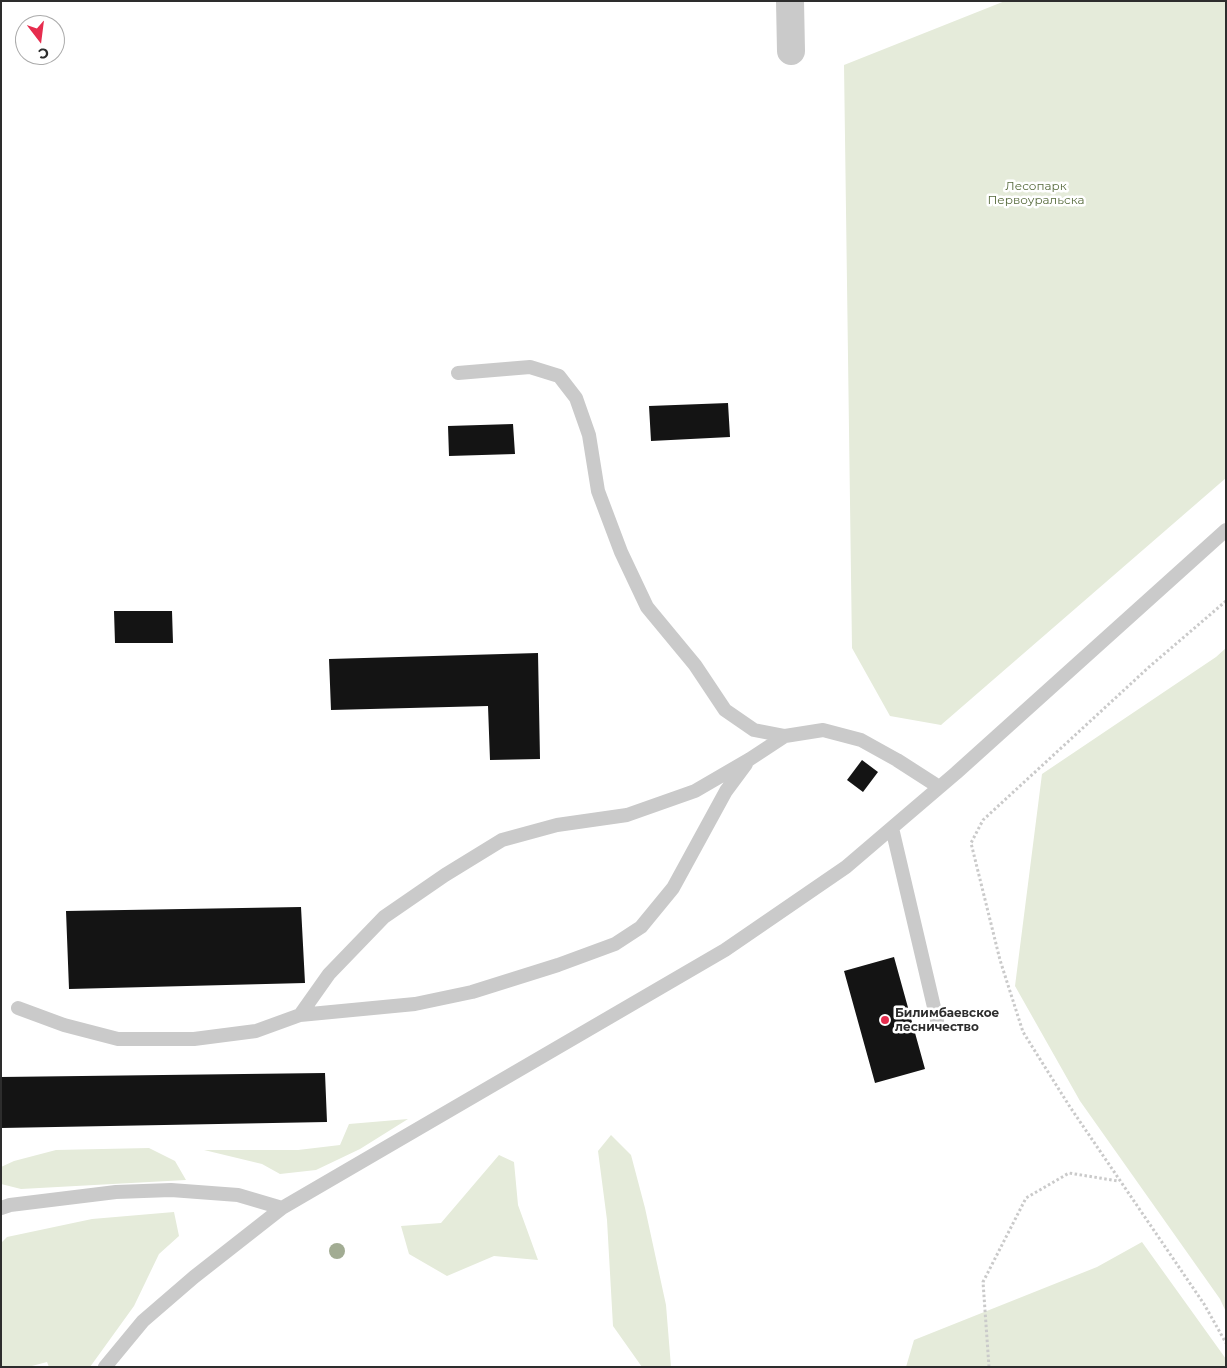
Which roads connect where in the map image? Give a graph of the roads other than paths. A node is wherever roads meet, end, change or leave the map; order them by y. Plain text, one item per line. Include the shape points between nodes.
1 (790, 1) edge
2 (791, 51) dead end
3 (458, 372) dead end
4 (1226, 530) edge
5 (785, 736) junction
6 (750, 759) junction
7 (939, 787) junction
8 (892, 828) junction
9 (18, 1008) dead end
10 (300, 1015) junction
11 (937, 1020) dead end
12 (1, 1208) edge
13 (282, 1208) junction
14 (105, 1367) edge

1 - 2 street
3 - 5 lane via 530,367 559,376 576,398 590,435 598,491 621,552 647,607 695,665 725,710 754,730
4 - 7 lane
5 - 6 lane
5 - 7 lane via 823,730 861,740
6 - 10 lane via 695,791 627,815 557,824 502,840 384,917 329,974
6 - 10 lane via 726,791 673,888 641,927 615,944 472,992 415,1004
7 - 8 lane
8 - 11 lane
8 - 13 lane via 846,867 725,950
9 - 10 lane via 64,1025 118,1039 194,1040 256,1031
12 - 13 lane via 116,1192 171,1190 238,1195
13 - 14 lane via 143,1321

